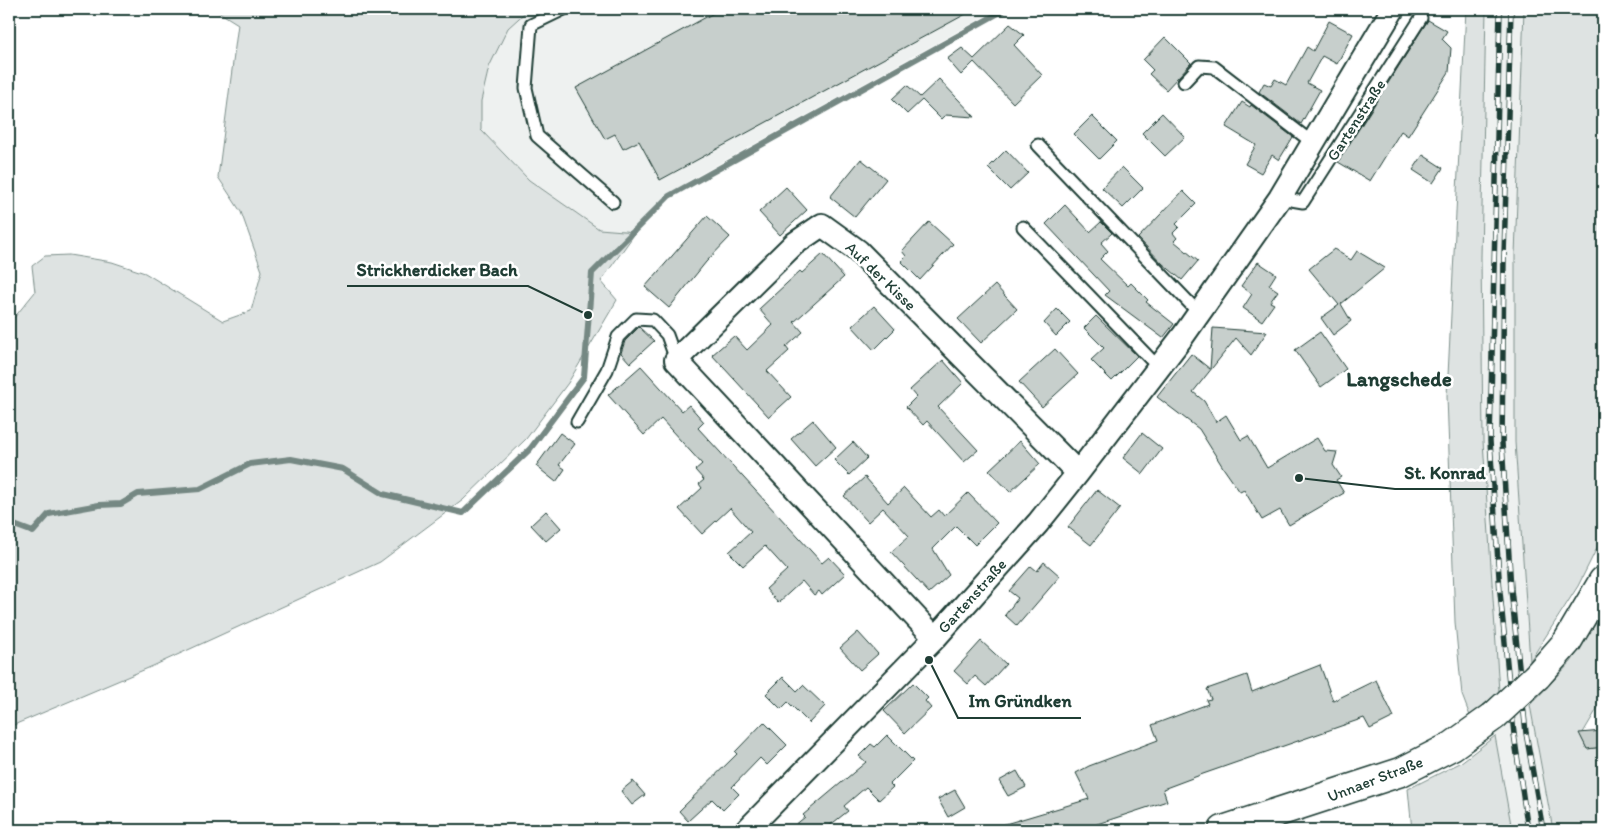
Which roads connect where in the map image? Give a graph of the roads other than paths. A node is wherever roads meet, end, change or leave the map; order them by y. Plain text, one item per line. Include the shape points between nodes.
1 (564, 9) edge
2 (1393, 9) edge
3 (1421, 18) dead end
4 (1184, 82) dead end
5 (1313, 143) junction
6 (1038, 144) dead end
7 (1280, 198) junction
8 (613, 202) dead end
9 (1023, 227) dead end
10 (1199, 313) junction
11 (676, 360) junction
12 (1159, 368) junction
13 (577, 422) dead end
14 (1078, 473) junction
15 (1603, 581) edge
16 (935, 638) junction
17 (746, 830) edge
18 (1223, 830) edge

1 - 8 lane via 531,25 526,88 537,136
2 - 5 street, Gartenstraße
3 - 7 lane, Gartenstraße via 1303,202
4 - 5 lane via 1199,66 1214,67
5 - 7 street, Gartenstraße
6 - 10 lane
7 - 10 street, Gartenstraße
9 - 12 lane
10 - 12 street, Gartenstraße
11 - 13 lane via 667,335 653,320 636,319 618,337 607,370
11 - 14 street, Auf der Kisse via 794,244 822,225 858,251
11 - 16 street
12 - 14 street, Gartenstraße
14 - 16 street, Gartenstraße via 1038,523
15 - 18 main road, Unnaer Straße, bridge via 1567,642 1537,676 1494,716 1452,746 1401,772
16 - 17 street, Gartenstraße

